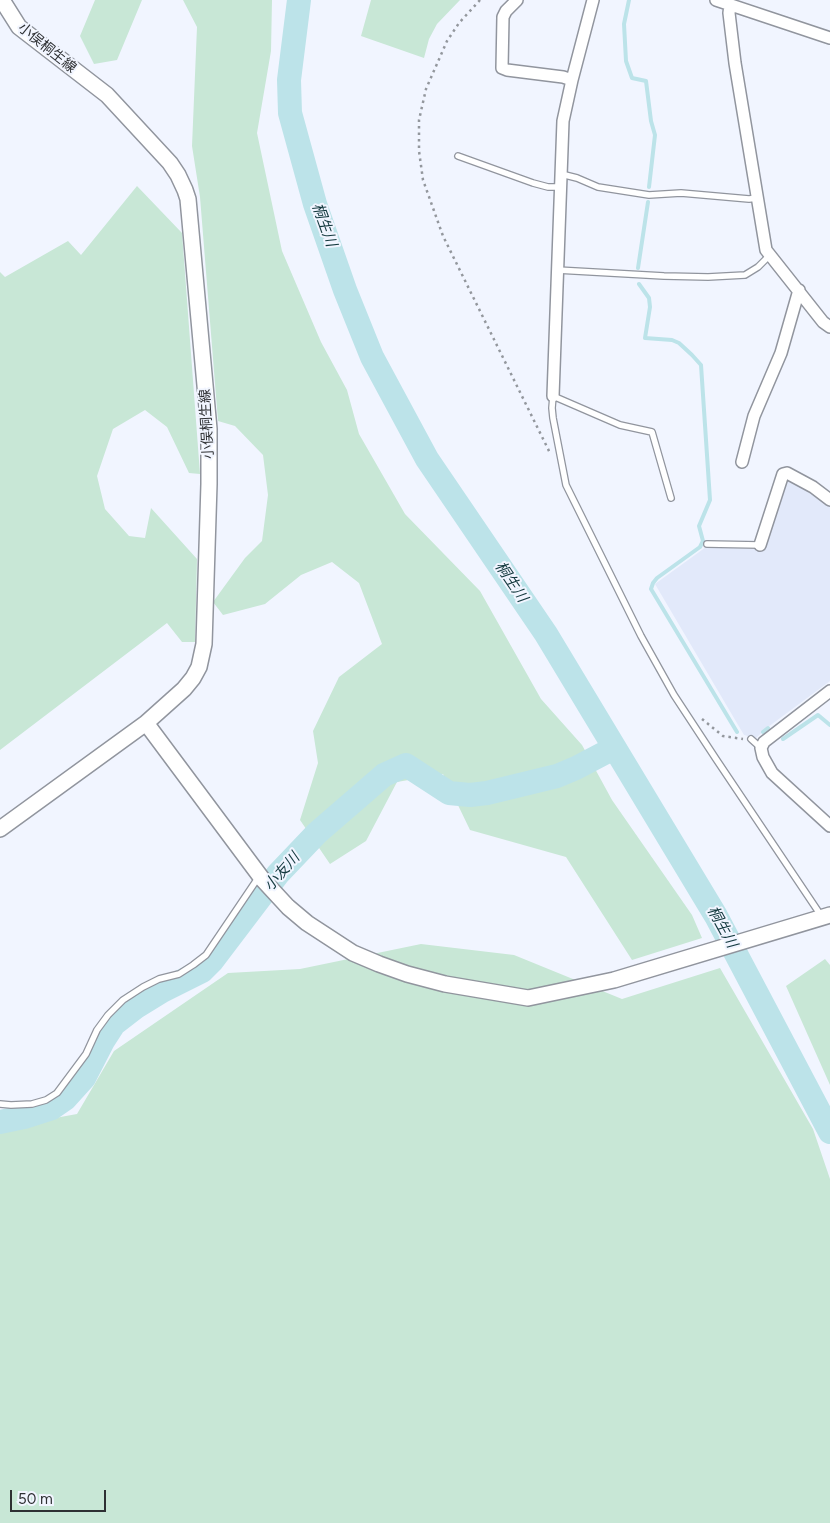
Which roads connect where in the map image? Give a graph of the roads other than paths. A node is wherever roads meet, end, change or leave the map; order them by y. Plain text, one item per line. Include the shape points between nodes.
1 (2, 0) edge
2 (517, 0) edge
3 (593, 0) edge
4 (716, 0) edge
5 (730, 5) junction
6 (830, 38) edge
7 (572, 80) junction
8 (458, 156) dead end
9 (561, 174) junction
10 (561, 187) junction
11 (758, 198) junction
12 (770, 255) junction
13 (557, 270) junction
14 (799, 290) junction
15 (830, 327) edge
16 (553, 396) junction
17 (742, 462) dead end
18 (671, 498) dead end
19 (830, 500) edge
20 (707, 544) dead end
21 (760, 545) joint
22 (830, 691) edge
23 (146, 723) junction
24 (751, 739) road end
25 (761, 748) junction
26 (830, 826) edge
27 (0, 829) edge
28 (261, 878) junction
29 (823, 917) edge
30 (0, 1104) edge

1 - 23 main road, 小俣桐生線 via 19,27 107,95 141,131 170,163 188,199 209,429 204,644 193,678
2 - 7 street via 503,17 502,68
3 - 7 street
4 - 5 street
5 - 6 street
5 - 11 street via 735,63
7 - 9 street via 563,121
8 - 10 lane via 533,183
9 - 10 street
9 - 11 lane via 598,186 649,195 681,193
10 - 13 street
11 - 12 street via 766,250
12 - 13 lane via 745,275 717,277
12 - 14 street
13 - 16 street
14 - 15 street via 822,322
14 - 17 street via 782,353 754,416
16 - 18 lane via 620,425 652,432
16 - 29 lane via 553,418 566,485 641,636 710,751
19 - 21 street via 813,487 787,473 783,474
20 - 21 lane
22 - 25 street via 764,742
23 - 27 main road, 小俣桐生線
23 - 28 main road
24 - 25 lane
25 - 26 street via 772,773
28 - 29 main road via 307,923 353,953 397,971 445,984 528,998 614,980
28 - 30 lane via 206,955 194,966 143,987 108,1015 86,1054 57,1093 32,1104

